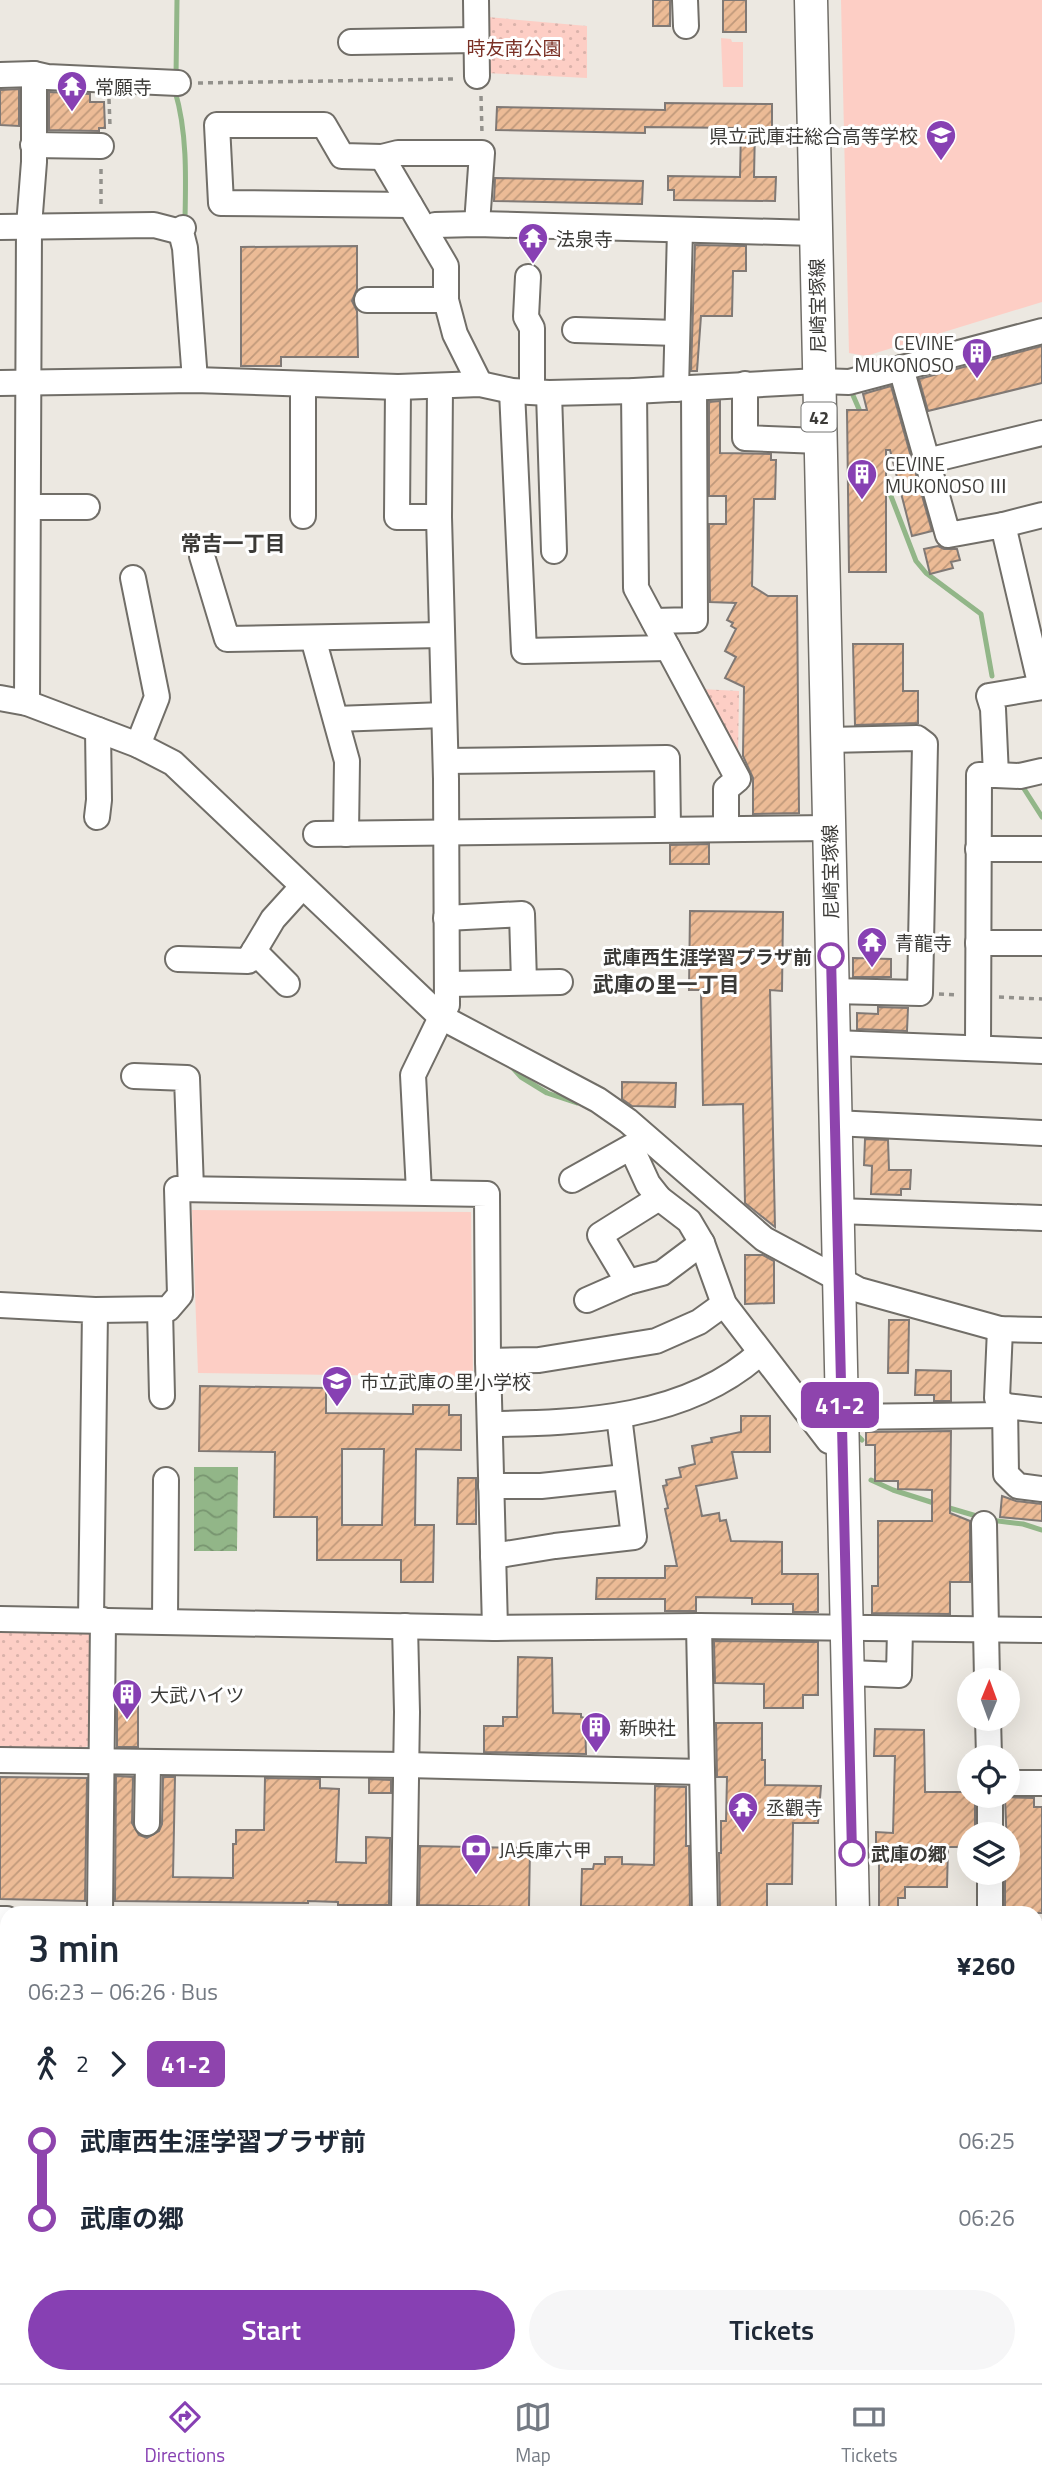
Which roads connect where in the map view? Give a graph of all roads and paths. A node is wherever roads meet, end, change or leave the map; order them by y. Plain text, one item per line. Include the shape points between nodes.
1 (476, 0) edge
2 (685, 0) edge
3 (811, 0) edge
4 (686, 26) dead end
5 (365, 37) dead end
6 (476, 40) junction
7 (34, 74) junction
8 (0, 75) edge
9 (477, 76) junction
10 (178, 83) joint
11 (33, 145) junction
12 (101, 146) dead end
13 (482, 153) junction
14 (382, 157) junction
15 (411, 205) junction
16 (477, 224) junction
17 (29, 226) junction
18 (0, 227) edge
19 (680, 230) junction
20 (426, 231) junction
21 (815, 233) junction
22 (528, 277) dead end
23 (367, 300) dead end
24 (446, 300) junction
25 (1042, 331) edge
26 (589, 333) dead end
27 (677, 333) junction
28 (901, 368) junction
29 (195, 380) junction
30 (818, 381) junction
31 (28, 382) junction
32 (0, 383) edge
33 (303, 384) junction
34 (480, 384) junction
35 (680, 384) junction
36 (745, 384) junction
37 (440, 386) junction
38 (398, 387) junction
39 (531, 391) junction
40 (634, 391) junction
41 (1042, 433) edge
42 (820, 441) junction
43 (927, 461) junction
44 (28, 507) junction
45 (87, 507) dead end
46 (1042, 515) edge
47 (303, 516) dead end
48 (439, 517) junction
49 (1003, 525) junction
50 (557, 538) dead end
51 (197, 570) dead end
52 (141, 586) dead end
53 (1032, 606) edge
54 (654, 621) junction
55 (442, 635) junction
56 (313, 638) junction
57 (668, 648) junction
58 (1041, 687) edge
59 (0, 698) edge
60 (27, 703) junction
61 (444, 715) junction
62 (337, 719) junction
63 (98, 730) junction
64 (828, 740) junction
65 (138, 745) junction
66 (446, 761) junction
67 (1018, 774) edge
68 (97, 817) dead end
69 (830, 828) junction
70 (668, 829) junction
71 (726, 829) junction
72 (446, 831) junction
73 (316, 834) dead end
74 (346, 834) junction
75 (978, 849) junction
76 (1042, 849) edge
77 (302, 887) junction
78 (446, 918) junction
79 (978, 943) junction
80 (1042, 943) edge
81 (254, 951) junction
82 (178, 958) dead end
83 (524, 982) junction
84 (559, 982) dead end
85 (287, 984) dead end
86 (447, 984) junction
87 (832, 991) junction
88 (920, 993) junction
89 (978, 996) junction
90 (1042, 999) edge
91 (441, 1017) junction
92 (834, 1043) junction
93 (978, 1048) junction
94 (1042, 1051) edge
95 (134, 1076) dead end
96 (834, 1123) junction
97 (1042, 1133) edge
98 (572, 1181) dead end
99 (191, 1189) junction
100 (419, 1192) junction
101 (659, 1198) junction
102 (837, 1210) junction
103 (1042, 1218) edge
104 (702, 1243) junction
105 (838, 1277) junction
106 (628, 1282) junction
107 (587, 1300) dead end
108 (724, 1304) junction
109 (0, 1305) edge
110 (95, 1310) junction
111 (160, 1310) junction
112 (1000, 1328) junction
113 (1042, 1330) edge
114 (760, 1353) junction
115 (488, 1361) junction
116 (162, 1396) dead end
117 (1005, 1410) junction
118 (1042, 1410) edge
119 (619, 1416) junction
120 (490, 1424) junction
121 (842, 1430) junction
122 (625, 1477) junction
123 (166, 1480) dead end
124 (491, 1486) junction
125 (1042, 1489) edge
126 (984, 1524) dead end
127 (494, 1556) junction
128 (0, 1619) edge
129 (97, 1620) junction
130 (165, 1621) junction
131 (405, 1626) junction
132 (699, 1626) junction
133 (495, 1628) junction
134 (848, 1629) junction
135 (900, 1629) junction
136 (985, 1630) junction
137 (1042, 1630) edge
138 (987, 1668) edge
139 (849, 1673) junction
140 (0, 1760) edge
141 (103, 1761) junction
142 (148, 1762) junction
143 (406, 1765) junction
144 (702, 1772) junction
145 (1020, 1783) edge
146 (1042, 1783) edge
147 (147, 1824) dead end
148 (990, 1885) edge
149 (100, 1906) edge
150 (404, 1906) edge
151 (705, 1906) edge
152 (853, 1906) edge
153 (990, 1906) edge

1 - 6 street
2 - 4 street
3 - 21 main road, 尼崎宝塚線 / 42
5 - 6 street
6 - 9 street
7 - 8 street
7 - 10 street
7 - 11 street
9 - 10 path
9 - 13 path
11 - 12 street
11 - 17 street
13 - 14 street
13 - 16 street
14 - 15 street
14 - 15 street via 342,156 324,124 217,125 221,203
15 - 20 street
16 - 19 street
16 - 20 street via 436,225
17 - 18 street
17 - 29 street via 153,225 182,230
17 - 31 street
19 - 21 street
19 - 27 street
20 - 24 street via 446,266
21 - 30 main road, 尼崎宝塚線 / 42
22 - 39 street
23 - 24 street
24 - 34 street via 455,334
25 - 28 street
26 - 27 street
27 - 35 street
28 - 30 street via 849,382
28 - 43 street
29 - 31 street
29 - 33 street
30 - 36 street
30 - 42 main road, 尼崎宝塚線 / 42
31 - 32 street
31 - 44 street
33 - 38 street
33 - 47 street
34 - 37 street
34 - 39 street
35 - 36 street
35 - 40 street
35 - 54 street via 695,620
36 - 42 street via 745,438
37 - 38 street
37 - 48 street
38 - 48 street via 397,517
39 - 40 street
39 - 50 street
39 - 57 street via 524,651
40 - 54 street via 636,588
41 - 43 street
42 - 64 main road, 尼崎宝塚線 / 42
43 - 49 street via 948,535
44 - 45 street
44 - 60 street
46 - 49 street
48 - 55 street
49 - 53 street
51 - 56 street via 230,650
52 - 65 street via 160,666 157,697
53 - 58 street
54 - 57 street
55 - 56 street
55 - 61 street
56 - 62 street
57 - 71 street via 738,779 726,789
58 - 67 street via 989,696
59 - 60 street
60 - 63 street
61 - 62 street
61 - 66 street
62 - 74 street via 346,761
63 - 65 street
63 - 68 street
64 - 69 main road, 尼崎宝塚線 / 42
64 - 88 street via 918,738 925,744
65 - 77 street via 173,763
66 - 70 street via 667,758
66 - 72 street
67 - 75 street via 979,775
69 - 71 street
69 - 87 main road, 尼崎宝塚線 / 42
70 - 71 street
70 - 72 street
72 - 74 street
72 - 78 street
73 - 74 street
75 - 76 street
75 - 79 street
77 - 81 street via 272,919
77 - 91 street
78 - 83 street via 522,914
78 - 86 street
79 - 80 street
79 - 89 street
81 - 82 street via 248,961
81 - 85 street
83 - 84 street
83 - 86 street
86 - 91 street via 447,1005
87 - 88 street
87 - 92 main road, 尼崎宝塚線 / 42
88 - 89 path
89 - 90 path
89 - 93 street
91 - 100 street via 413,1075
91 - 105 street via 598,1100 764,1239
92 - 93 street
92 - 96 main road, 尼崎宝塚線 / 42
93 - 94 street
95 - 99 street via 187,1078
96 - 97 street
96 - 102 main road, 尼崎宝塚線 / 42
98 - 101 street via 631,1147
99 - 100 street
99 - 111 street via 177,1189 180,1295 168,1309
100 - 115 street via 487,1194
101 - 104 street via 689,1221
101 - 106 street via 600,1235
102 - 103 street
102 - 105 main road, 尼崎宝塚線 / 42
104 - 106 street via 662,1273
104 - 108 street
105 - 112 street via 859,1290
105 - 121 main road, 尼崎宝塚線 / 42
106 - 107 street
108 - 114 street
108 - 115 street via 699,1322 656,1341 539,1360
109 - 110 street
110 - 111 street
110 - 129 street
111 - 116 street
112 - 113 street
112 - 117 street via 997,1398
114 - 119 street via 718,1382 664,1407
114 - 121 street via 829,1441
115 - 120 street
117 - 118 street
117 - 121 street
117 - 125 street via 1006,1474 1018,1486
119 - 120 street
119 - 122 street
120 - 124 street
121 - 134 main road, 尼崎宝塚線 / 42
122 - 124 street
122 - 127 street via 634,1537
123 - 130 street
124 - 127 street
126 - 136 street
127 - 133 street
128 - 129 street
129 - 130 street
129 - 141 street
130 - 131 street
131 - 133 street
131 - 143 street
132 - 133 street
132 - 134 street
132 - 144 street
134 - 135 street
134 - 139 main road, 尼崎宝塚線 / 42
135 - 136 street
135 - 139 street via 899,1675
136 - 137 street
136 - 138 street
139 - 152 main road, 尼崎宝塚線 / 42
140 - 141 street
141 - 142 street
141 - 149 street
142 - 143 street
142 - 147 street
143 - 144 street
143 - 150 street
144 - 151 street
145 - 146 street
148 - 153 street

